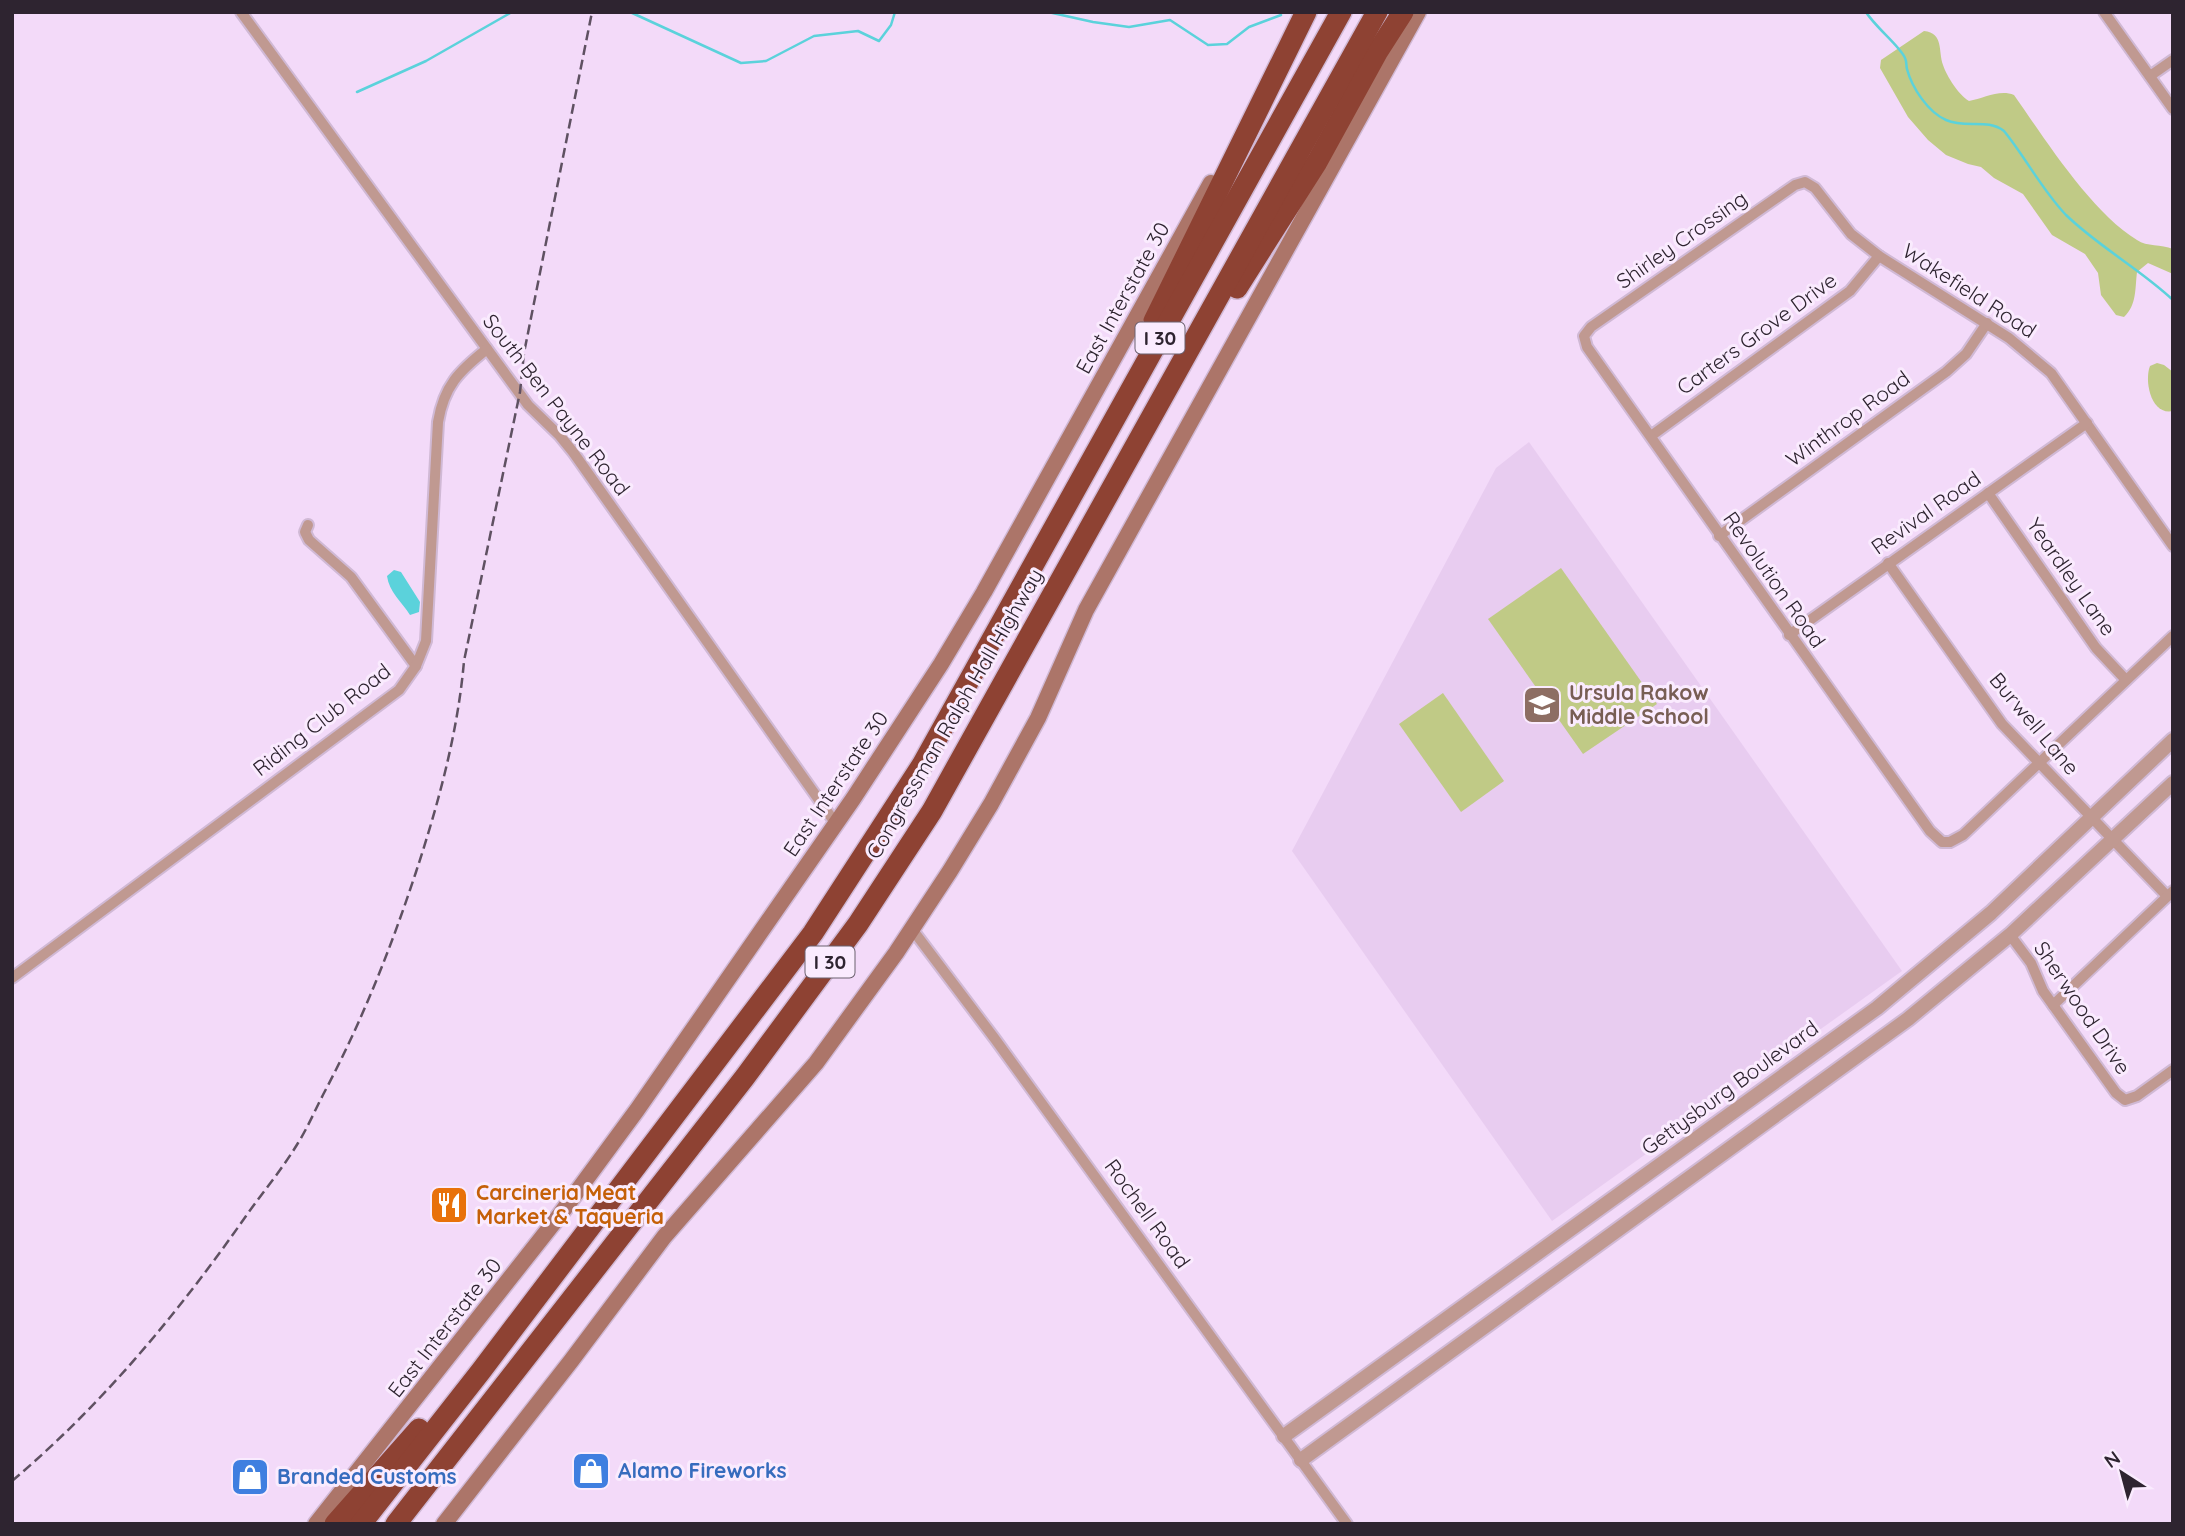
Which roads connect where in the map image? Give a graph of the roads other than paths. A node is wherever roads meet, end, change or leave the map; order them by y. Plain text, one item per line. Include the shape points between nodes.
1 (242, 12) edge
2 (1306, 12) edge
3 (1341, 12) edge
4 (1377, 12) edge
5 (1403, 12) edge
6 (1418, 12) edge
7 (2104, 12) edge
8 (2173, 60) edge
9 (2150, 76) junction
10 (2173, 108) edge
11 (1805, 182) joint
12 (1880, 256) junction
13 (1987, 323) junction
14 (1584, 336) joint
15 (486, 349) junction
16 (1172, 382) junction
17 (2087, 424) junction
18 (1651, 436) junction
19 (1988, 493) junction
20 (308, 525) dead end
21 (1719, 536) junction
22 (2173, 546) edge
23 (1888, 564) junction
24 (1789, 635) junction
25 (2173, 636) edge
26 (979, 663) junction
27 (416, 666) junction
28 (2126, 680) junction
29 (2173, 740) edge
30 (2038, 763) junction
31 (2173, 783) edge
32 (2092, 819) junction
33 (836, 824) junction
34 (2113, 840) junction
35 (2170, 893) edge
36 (912, 929) junction
37 (2010, 936) junction
38 (12, 978) edge
39 (2053, 1005) junction
40 (2173, 1070) edge
41 (481, 1371) junction
42 (1284, 1436) junction
43 (1301, 1460) junction
44 (316, 1524) edge
45 (335, 1524) edge
46 (361, 1524) edge
47 (398, 1524) edge
48 (444, 1524) edge
49 (1348, 1524) edge

1 - 15 street, South Ben Payne Road
2 - 26 highway
2 - 33 main road, East Interstate 30 via 984,592
3 - 26 highway, Congressman Ralph Hall Highway / I 30
4 - 16 highway, Congressman Ralph Hall Highway / I 30
5 - 16 highway via 1310,174
6 - 36 main road via 1086,610 1023,748
7 - 9 street
8 - 9 street
9 - 10 street
11 - 12 street, Wakefield Road via 1815,188 1851,234
11 - 14 street, Shirley Crossing
12 - 13 street, Wakefield Road
12 - 18 street, Carters Grove Drive via 1850,291
13 - 17 street, Wakefield Road via 2051,373
13 - 21 street, Winthrop Road via 1947,372
14 - 18 street, Revolution Road via 1587,347
15 - 27 street, Riding Club Road via 454,377 441,402 426,641
15 - 33 street, South Ben Payne Road via 532,410 573,452
16 - 47 highway, Congressman Ralph Hall Highway / I 30 via 932,811 858,924 695,1144
17 - 19 street, Revival Road
17 - 22 street, Wakefield Road
18 - 21 street, Revolution Road
19 - 23 street, Revival Road
19 - 28 street, Yeardley Lane via 2096,648
20 - 27 street via 305,533 309,540 351,577
21 - 24 street, Revolution Road
23 - 24 street, Revival Road
23 - 30 street, Burwell Lane via 2002,724
24 - 30 street, Revolution Road via 1941,842 1963,835
25 - 28 street
26 - 41 highway, Congressman Ralph Hall Highway / I 30 via 922,765 813,933
27 - 38 street, Riding Club Road via 399,690
28 - 30 street
29 - 32 street, Gettysburg Boulevard
30 - 32 street, Burwell Lane
31 - 34 street
32 - 34 street, Burwell Lane
32 - 42 street, Gettysburg Boulevard via 1991,913 1877,1008
33 - 44 main road, East Interstate 30 via 638,1110
34 - 35 street, Burwell Lane
34 - 37 street
35 - 39 street
36 - 42 street, Rochell Road
36 - 48 main road via 817,1063 664,1237
37 - 39 street, Sherwood Drive via 2031,963
37 - 43 street via 1818,1086
39 - 40 street, Sherwood Drive via 2125,1100
41 - 45 highway via 453,1391
41 - 46 highway, Congressman Ralph Hall Highway / I 30
42 - 43 street, Rochell Road
43 - 49 street, Rochell Road

